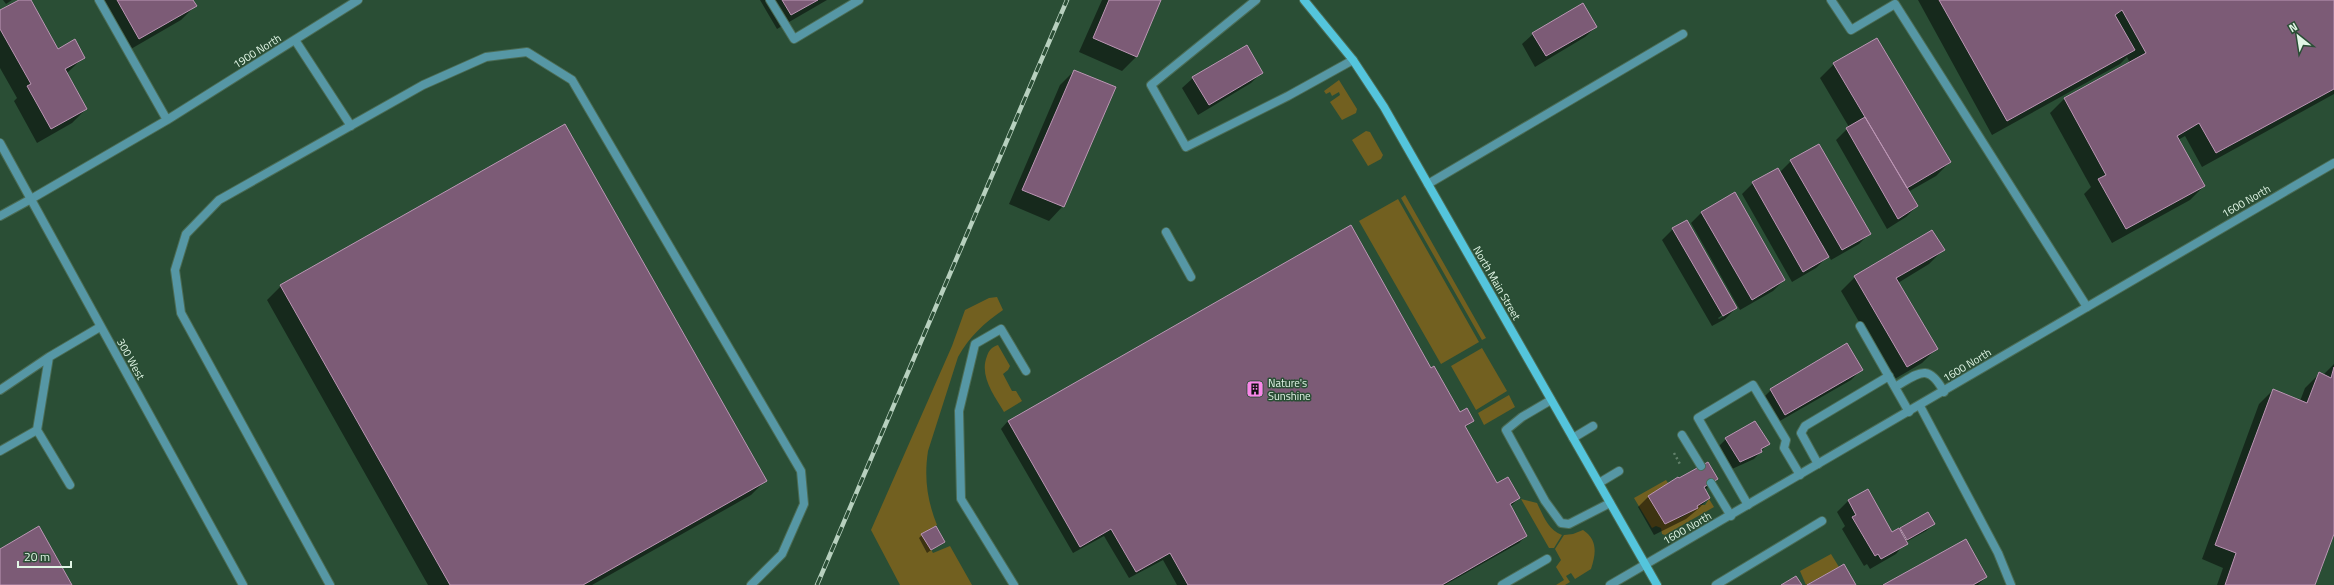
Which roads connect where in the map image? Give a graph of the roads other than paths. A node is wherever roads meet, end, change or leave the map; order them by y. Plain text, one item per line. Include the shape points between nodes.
1 (99, 0) edge
2 (358, 0) edge
3 (770, 0) edge
4 (859, 0) edge
5 (1256, 0) edge
6 (1304, 0) edge
7 (1830, 0) edge
8 (1894, 2) edge
9 (1683, 34) dead end
10 (295, 40) junction
11 (1353, 60) junction
12 (167, 120) junction
13 (351, 126) junction
14 (0, 142) edge
15 (2334, 163) edge
16 (1428, 184) junction
17 (31, 199) junction
18 (0, 216) edge
19 (1166, 232) dead end
20 (1191, 277) dead end
21 (2087, 307) junction
22 (1860, 326) dead end
23 (100, 327) junction
24 (49, 357) junction
25 (1026, 371) dead end
26 (1888, 376) junction
27 (1894, 387) junction
28 (0, 390) edge
29 (1944, 392) junction
30 (1551, 400) junction
31 (1920, 406) junction
32 (1909, 412) junction
33 (1593, 426) dead end
34 (37, 430) junction
35 (1682, 435) dead end
36 (1573, 438) junction
37 (0, 451) edge
38 (1818, 464) junction
39 (1701, 466) dead end
40 (1619, 471) dead end
41 (1800, 475) junction
42 (1598, 483) junction
43 (1711, 483) dead end
44 (70, 485) dead end
45 (1610, 503) junction
46 (1748, 505) junction
47 (1731, 516) junction
48 (1822, 521) dead end
49 (1547, 559) dead end
50 (1645, 565) junction
51 (243, 585) edge
52 (330, 585) edge
53 (751, 585) edge
54 (1014, 585) edge
55 (1502, 585) edge
56 (1610, 585) edge
57 (1657, 585) edge
58 (1716, 585) edge
59 (2011, 585) edge

1 - 12 street
2 - 10 street, 1900 North
3 - 4 street via 794,39
5 - 11 street via 1151,85 1186,147
6 - 11 main road, North Main Street
7 - 8 street via 1851,30
8 - 21 street
9 - 16 street
10 - 12 street, 1900 North
10 - 13 street
11 - 16 main road, North Main Street via 1384,107
12 - 17 street, 1900 North
13 - 52 street via 219,200 186,234 175,270 181,313
13 - 53 street via 423,85 486,57 527,52 572,80 801,471 804,504 782,554
14 - 17 street, 300 West
15 - 21 street, 1600 North
16 - 30 main road, North Main Street
17 - 18 street
17 - 23 street, 300 West
19 - 20 street
21 - 29 street, 1600 North
22 - 26 street
23 - 24 street
23 - 51 street, 300 West
24 - 28 street
24 - 34 street
25 - 54 street via 1001,329 975,344 959,411 961,499
26 - 27 street
26 - 38 street via 1805,426 1801,433
27 - 29 street via 1920,373 1927,373 1937,378
27 - 32 street
29 - 31 street, 1600 North
30 - 36 main road, North Main Street
30 - 45 street via 1522,416 1506,430 1545,501 1561,523 1569,524
31 - 32 street, 1600 North
31 - 59 street via 1998,553
32 - 38 street, 1600 North
33 - 36 street
34 - 37 street
34 - 44 street
35 - 39 street
36 - 42 main road, North Main Street
38 - 41 street, 1600 North
40 - 42 street
41 - 46 street, 1600 North
41 - 46 street via 1784,448 1786,440 1753,385 1698,418
42 - 45 main road, North Main Street
43 - 47 street
45 - 50 main road, North Main Street
46 - 47 street, 1600 North
47 - 50 street, 1600 North
48 - 58 street
49 - 55 street
50 - 56 street, 1600 North
50 - 57 main road, North Main Street

